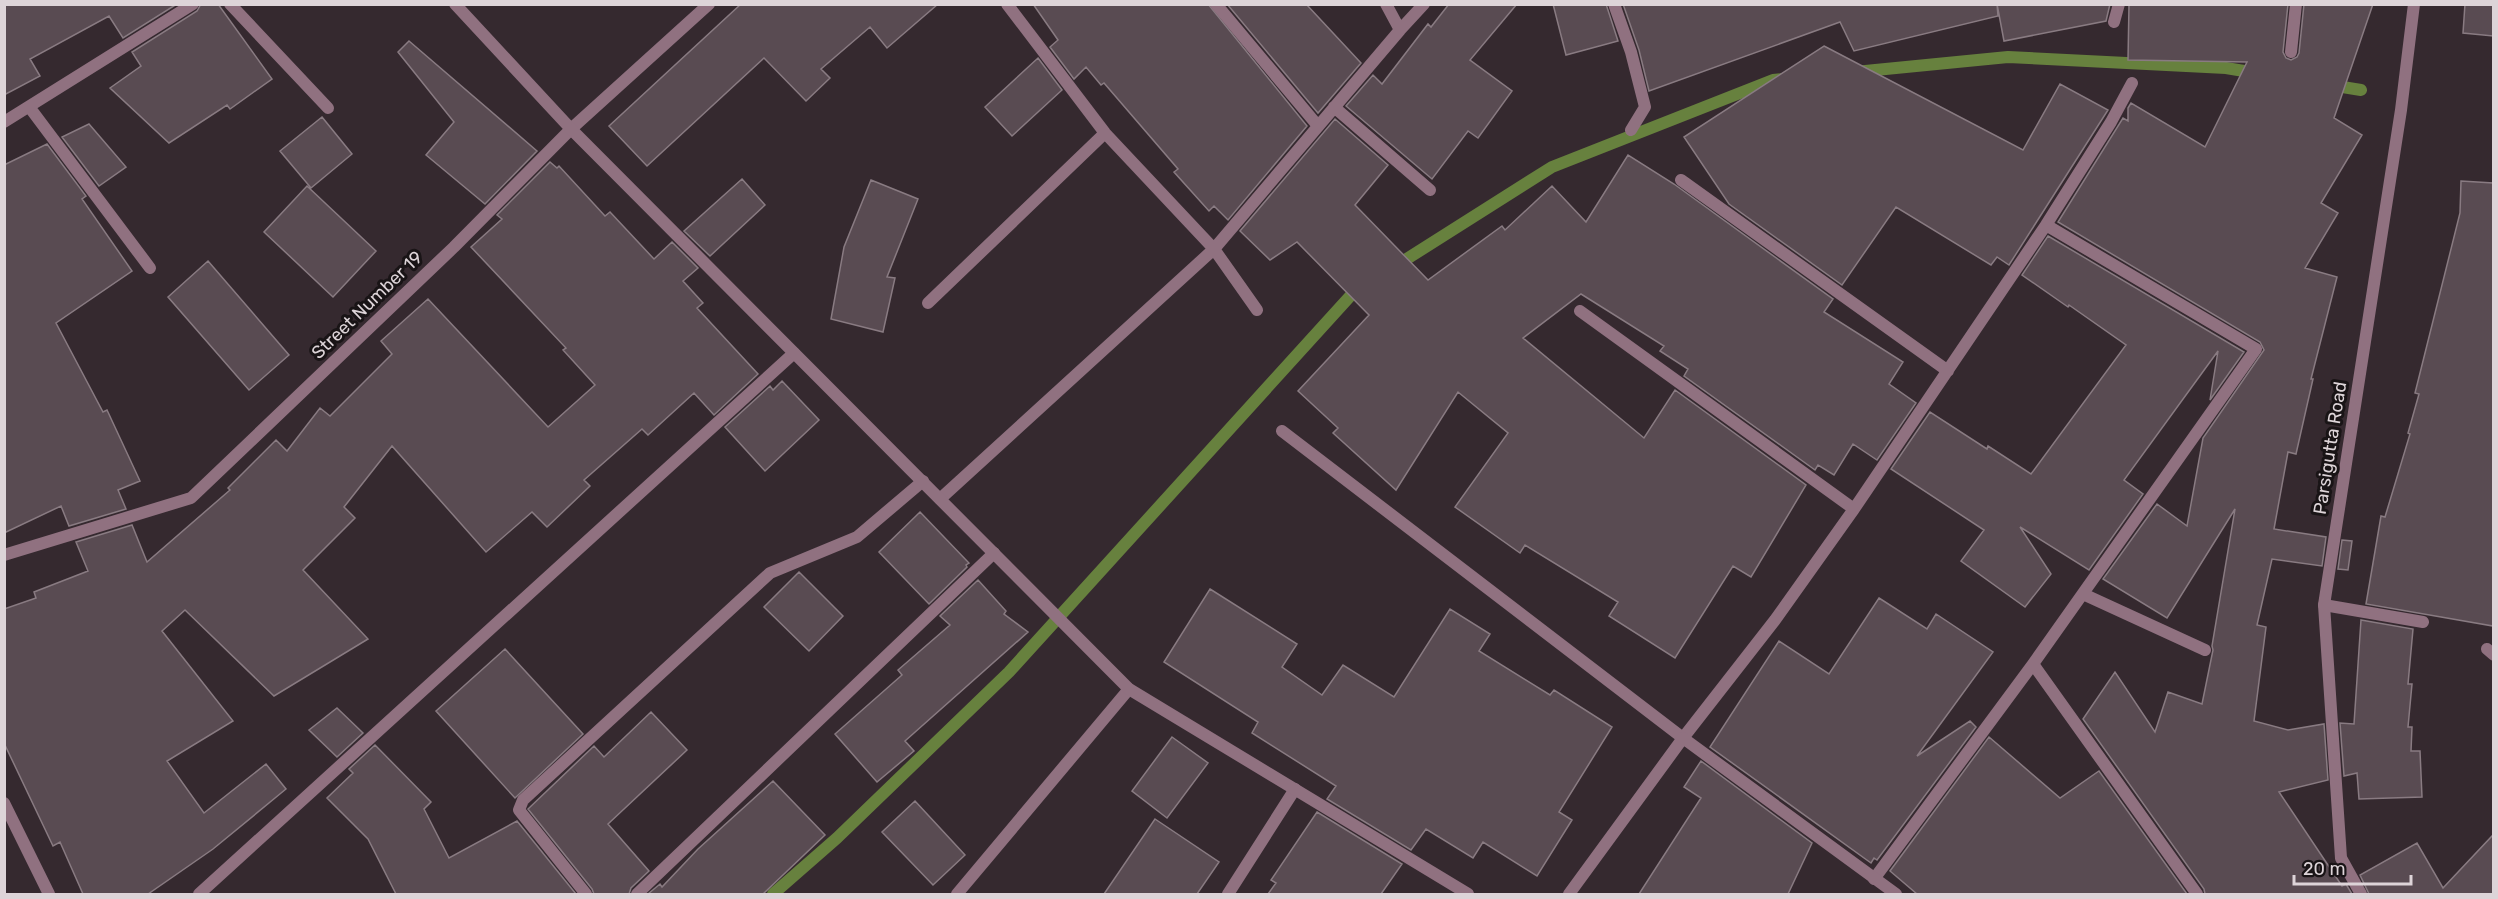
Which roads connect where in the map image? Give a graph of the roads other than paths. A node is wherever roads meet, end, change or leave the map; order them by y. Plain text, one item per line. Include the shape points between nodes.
1 (194, 4) edge
2 (230, 4) edge
3 (455, 4) edge
4 (709, 4) edge
5 (1007, 4) edge
6 (1216, 4) edge
7 (1386, 4) edge
8 (1424, 4) edge
9 (1614, 4) edge
10 (2119, 4) edge
11 (2296, 4) edge
12 (2414, 4) edge
13 (2114, 22) dead end
14 (1400, 30) junction
15 (2291, 52) dead end
16 (2132, 83) dead end
17 (1334, 107) junction
18 (30, 108) junction
19 (328, 108) dead end
20 (4, 122) edge
21 (1318, 126) junction
22 (571, 129) junction
23 (1631, 130) dead end
24 (1106, 133) junction
25 (1681, 180) dead end
26 (1430, 190) dead end
27 (2046, 225) junction
28 (1214, 249) junction
29 (150, 268) dead end
30 (928, 303) dead end
31 (1257, 310) dead end
32 (1580, 311) dead end
33 (794, 352) junction
34 (1948, 370) junction
35 (1282, 432) dead end
36 (922, 481) junction
37 (940, 499) junction
38 (1854, 509) junction
39 (994, 553) junction
40 (4, 555) edge
41 (2083, 594) junction
42 (2324, 605) junction
43 (2423, 622) dead end
44 (2205, 650) dead end
45 (2033, 664) junction
46 (1129, 689) junction
47 (1683, 738) junction
48 (1295, 789) junction
49 (4, 803) edge
50 (1874, 879) junction
51 (49, 894) edge
52 (199, 894) edge
53 (586, 894) edge
54 (637, 894) edge
55 (957, 894) edge
56 (1228, 894) edge
57 (1468, 894) edge
58 (1569, 894) edge
59 (1896, 894) edge
60 (2197, 894) edge
61 (2361, 894) edge

1 - 18 street
2 - 19 street
3 - 22 street
4 - 22 street, Street Number 19
5 - 24 street
6 - 21 street
7 - 14 street
8 - 14 street
9 - 23 street via 1645,107
10 - 13 street
11 - 15 street
12 - 42 street, Parsigutta Road
14 - 17 street
16 - 27 street
17 - 21 street
17 - 26 street
18 - 20 street
18 - 29 street
21 - 28 street
22 - 33 street
22 - 40 street, Street Number 19 via 454,247 191,498
24 - 28 street
24 - 30 street
25 - 34 street
27 - 34 street
27 - 41 street via 2256,349
28 - 31 street
28 - 37 street
32 - 38 street
33 - 36 street
33 - 52 street
34 - 38 street
35 - 47 street
36 - 37 street
36 - 53 street via 857,537 770,573 523,800 519,810
37 - 39 street
38 - 47 street via 1775,620
39 - 46 street
39 - 54 street
41 - 44 street
41 - 45 street
42 - 43 street
42 - 61 street, Parsigutta Road via 2341,858
45 - 50 street
45 - 60 street
46 - 48 street
46 - 55 street
47 - 50 street
47 - 58 street
48 - 56 street
48 - 57 street
49 - 51 street
50 - 59 street

